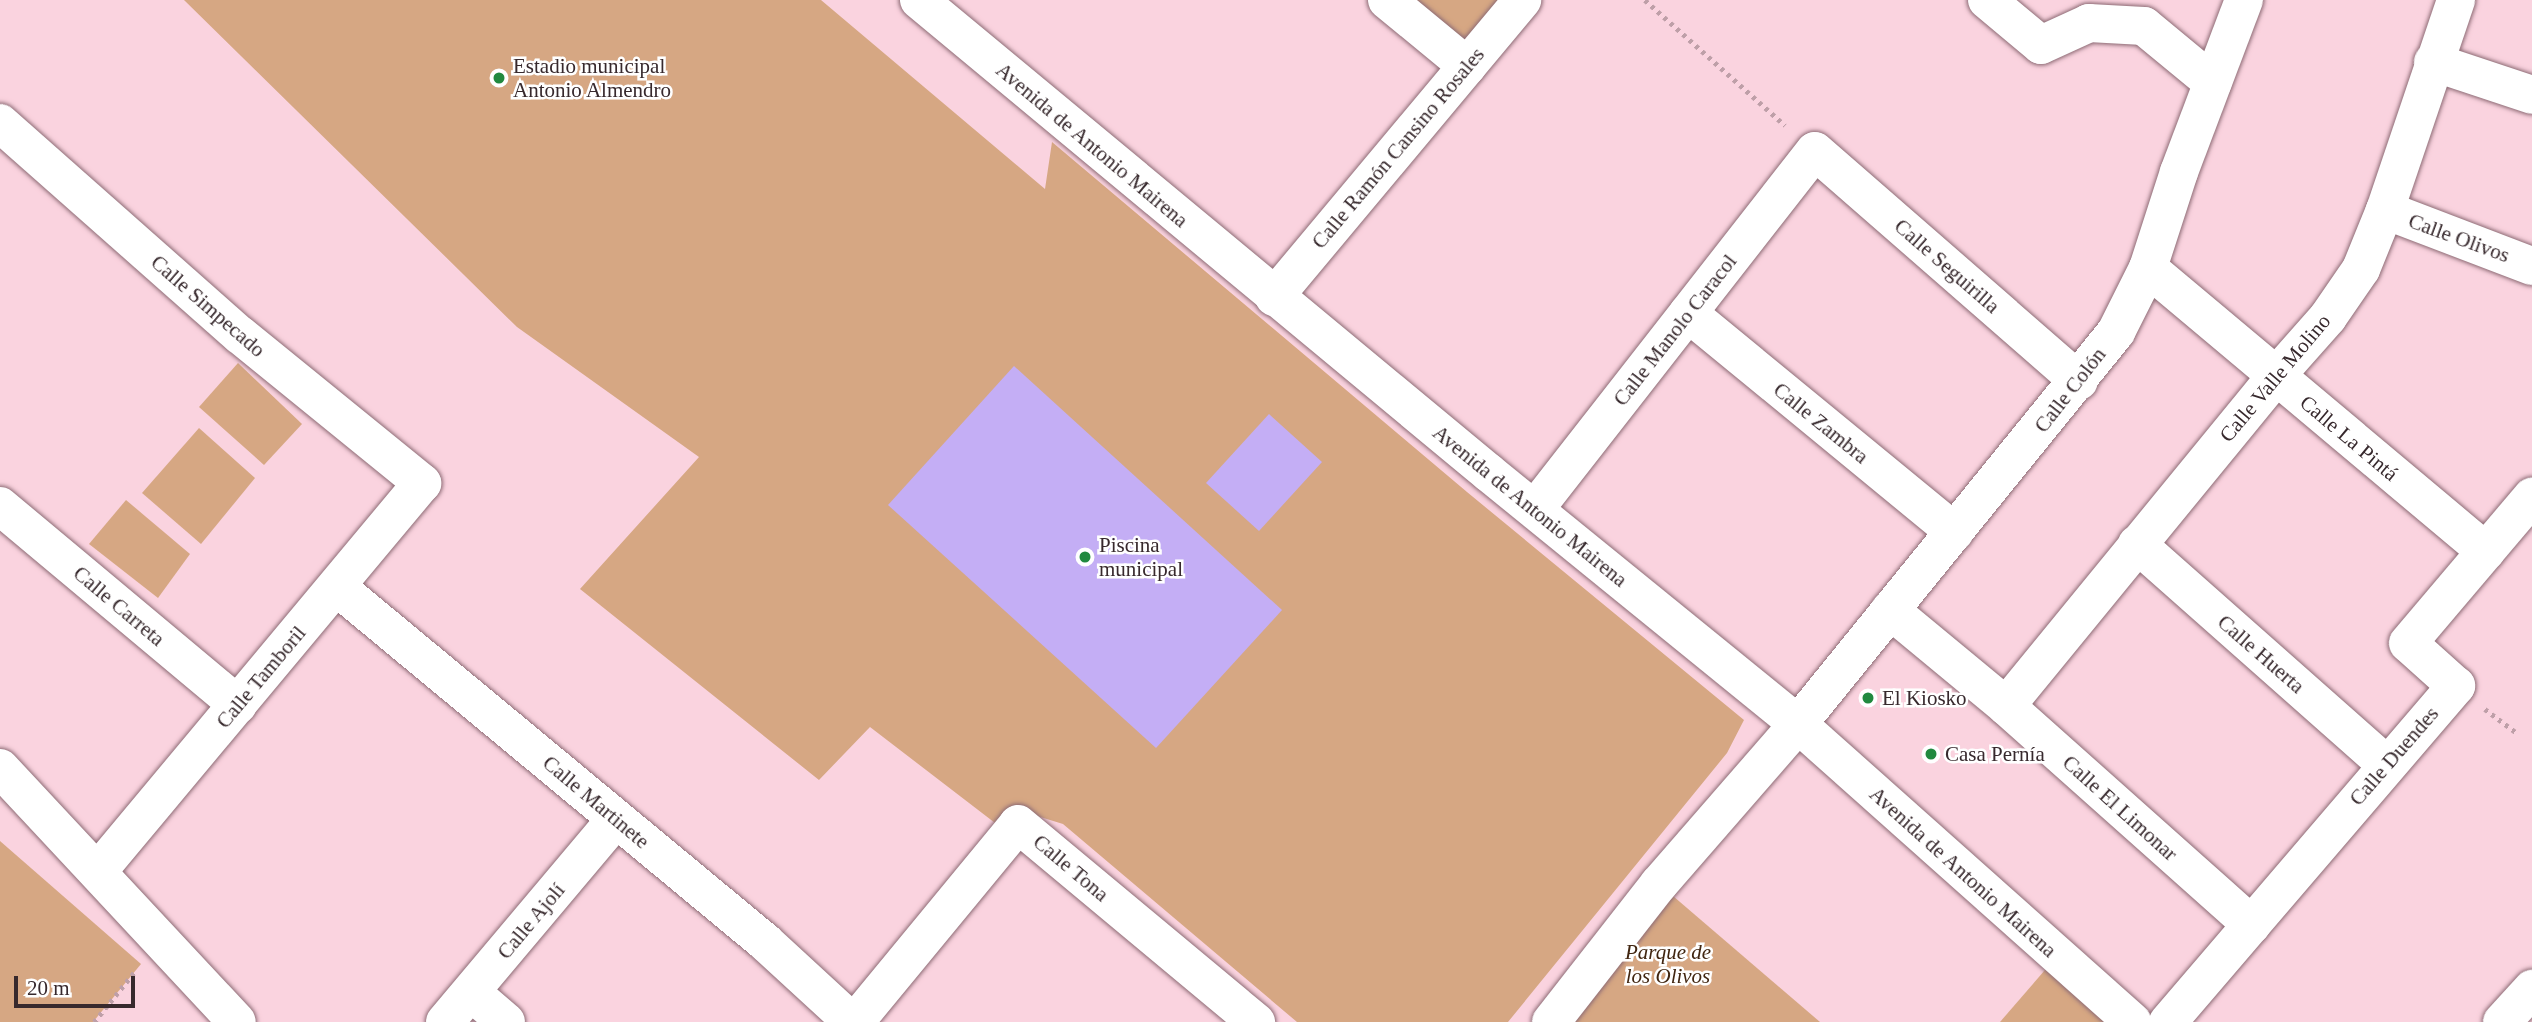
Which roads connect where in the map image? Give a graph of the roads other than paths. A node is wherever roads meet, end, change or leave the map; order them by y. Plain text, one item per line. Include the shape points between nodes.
1 (919, 0) edge
2 (1387, 0) edge
3 (1522, 0) edge
4 (1987, 0) edge
5 (2244, 0) edge
6 (2456, 0) edge
7 (2433, 62) junction
8 (1467, 66) junction
9 (2213, 83) junction
10 (2532, 95) edge
11 (0, 123) edge
12 (1815, 151) joint
13 (2385, 210) junction
14 (2532, 266) edge
15 (2148, 268) junction
16 (1274, 297) junction
17 (1688, 313) junction
18 (2275, 377) junction
19 (2079, 381) junction
20 (422, 482) joint
21 (2532, 497) edge
22 (0, 506) edge
23 (1535, 509) junction
24 (1955, 532) junction
25 (2137, 544) junction
26 (2486, 552) junction
27 (337, 587) junction
28 (1890, 610) junction
29 (238, 705) junction
30 (2006, 706) junction
31 (1798, 724) junction
32 (2386, 764) junction
33 (0, 768) edge
34 (616, 819) junction
35 (98, 871) junction
36 (2252, 925) junction
37 (2532, 989) edge
38 (471, 992) junction
39 (237, 1022) edge
40 (444, 1022) edge
41 (506, 1022) edge
42 (853, 1022) edge
43 (1256, 1022) edge
44 (1551, 1022) edge
45 (2132, 1022) edge
46 (2168, 1022) edge
47 (2502, 1022) edge

1 - 16 street, Avenida de Antonio Mairena
2 - 8 street
3 - 8 street, Calle Ramón Cansino Rosales
4 - 9 street via 2040,45 2089,23 2144,26
5 - 9 street, Calle Colón
6 - 7 street, Calle Valle Molino
7 - 10 street
7 - 13 street, Calle Valle Molino
8 - 16 street, Calle Ramón Cansino Rosales
9 - 15 street, Calle Colón
11 - 20 street, Calle Simpecado via 240,335
12 - 17 street, Calle Manolo Caracol
12 - 19 street, Calle Seguirilla
13 - 14 street, Calle Olivos
13 - 18 street, Calle Valle Molino via 2361,269 2328,317
15 - 18 street, Calle La Pintá
15 - 19 street, Calle Colón via 2116,332
16 - 23 street, Avenida de Antonio Mairena
17 - 23 street, Calle Manolo Caracol
17 - 24 street, Calle Zambra
18 - 25 street, Calle Valle Molino
18 - 26 street, Calle La Pintá
19 - 24 street, Calle Colón
20 - 27 street, Calle Tamboril
21 - 26 street, Calle Duendes
22 - 29 street, Calle Carreta
23 - 31 street, Avenida de Antonio Mairena
24 - 28 street, Calle Colón
25 - 30 street, Calle Valle Molino
25 - 32 street, Calle Huerta
26 - 32 street, Calle Duendes via 2408,643 2456,686
27 - 29 street, Calle Tamboril
27 - 34 street, Calle Martinete
28 - 30 street, Calle El Limonar
28 - 31 street, Calle Colón
29 - 35 street, Calle Tamboril
30 - 36 street, Calle El Limonar
31 - 44 street, Calle Colón via 1659,884
31 - 45 street, Avenida de Antonio Mairena
32 - 36 street, Calle Duendes
33 - 35 street
34 - 38 street, Calle Ajolí
34 - 42 street, Calle Martinete via 765,942
35 - 39 street
36 - 46 street, Calle Duendes
37 - 47 street
38 - 40 street, Calle Ajolí
38 - 41 street
42 - 43 street, Calle Tona via 1018,824

